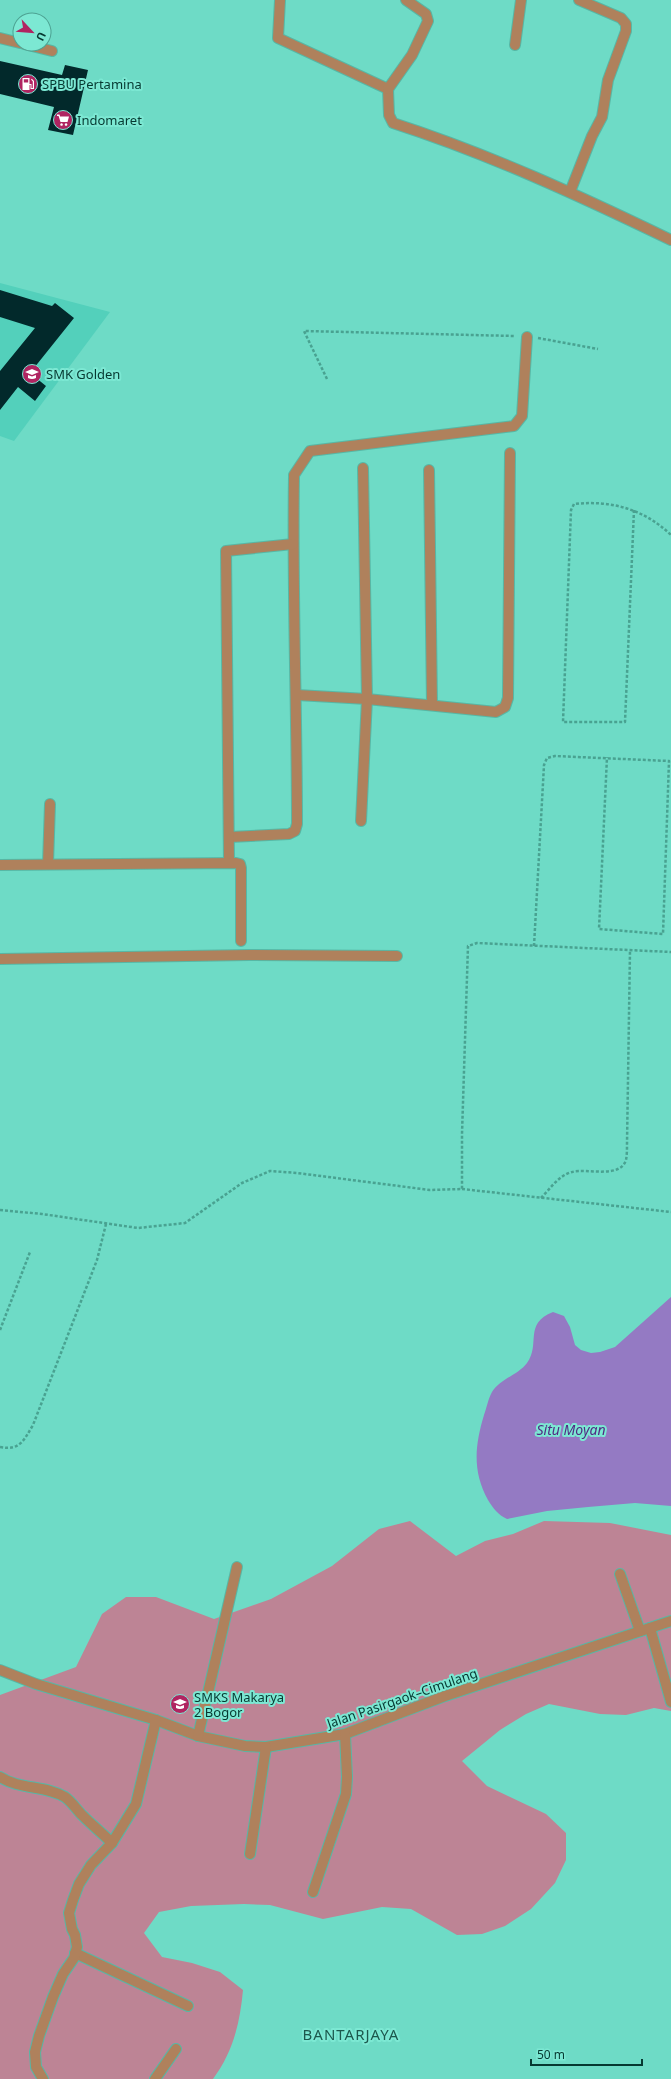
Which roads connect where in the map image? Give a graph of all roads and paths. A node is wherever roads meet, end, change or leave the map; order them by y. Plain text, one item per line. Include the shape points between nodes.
1 (280, 0) edge
2 (406, 0) edge
3 (522, 0) edge
4 (579, 0) edge
5 (0, 38) edge
6 (12, 41) edge
7 (515, 45) dead end
8 (388, 89) junction
9 (570, 192) junction
10 (671, 240) edge
11 (527, 337) junction
12 (598, 348) dead end
13 (327, 379) dead end
14 (510, 454) dead end
15 (363, 468) dead end
16 (429, 470) dead end
17 (634, 510) junction
18 (671, 535) edge
19 (293, 544) junction
20 (297, 695) junction
21 (367, 699) junction
22 (432, 704) junction
23 (608, 757) junction
24 (50, 804) dead end
25 (361, 822) dead end
26 (230, 837) junction
27 (229, 863) junction
28 (48, 864) junction
29 (0, 865) edge
30 (241, 941) dead end
31 (534, 946) junction
32 (630, 950) junction
33 (671, 952) edge
34 (396, 956) dead end
35 (0, 959) edge
36 (462, 1189) junction
37 (541, 1198) junction
38 (0, 1210) edge
39 (671, 1212) edge
40 (106, 1224) junction
41 (30, 1252) dead end
42 (0, 1330) edge
43 (0, 1447) edge
44 (237, 1567) dead end
45 (620, 1574) dead end
46 (671, 1621) edge
47 (650, 1628) junction
48 (640, 1631) junction
49 (0, 1670) edge
50 (671, 1702) edge
51 (156, 1720) junction
52 (345, 1734) junction
53 (198, 1736) junction
54 (266, 1747) junction
55 (0, 1777) edge
56 (112, 1842) junction
57 (250, 1854) dead end
58 (313, 1892) dead end
59 (75, 1953) junction
60 (188, 2006) dead end
61 (176, 2049) dead end
62 (43, 2079) edge
63 (155, 2079) edge

1 - 8 street via 278,38
2 - 8 street via 426,14 428,21 412,55
3 - 7 street
4 - 9 street via 621,18 626,26 625,36 608,80 602,117
5 - 6 street
8 - 9 street via 388,115 393,123 487,156
9 - 10 street
11 - 12 path
11 - 13 path via 304,331
11 - 19 street via 522,416 514,426 310,451 294,476
14 - 22 street via 508,698 505,707 496,712
15 - 21 street
16 - 22 street
17 - 17 path via 611,503 590,502 574,504 571,510 564,722 626,722
17 - 18 path
19 - 20 street
19 - 26 street via 226,551
20 - 21 street
20 - 26 street via 295,831 284,835
21 - 22 street
21 - 25 street
23 - 23 path via 669,761 663,934 599,930
23 - 31 path via 555,756 547,758 544,765
24 - 28 street
26 - 27 street
27 - 28 street
27 - 30 street via 240,864 241,868
28 - 29 street
31 - 32 path
31 - 36 path via 477,943 468,946
32 - 33 path
32 - 37 path via 626,1161 620,1168 612,1171 571,1172 559,1179
34 - 35 street via 249,955
36 - 37 path
36 - 40 path via 430,1190 270,1171 242,1183 185,1223 138,1228
37 - 39 path
38 - 40 path
40 - 43 path via 97,1260 33,1425 22,1444 9,1449
41 - 42 path
44 - 53 street
45 - 48 street
46 - 47 street, Jalan Pasirgaok–Cimulang
47 - 48 street, Jalan Pasirgaok–Cimulang
47 - 50 street
48 - 52 street, Jalan Pasirgaok–Cimulang via 445,1696
49 - 51 street, Jalan Pasirgaok–Cimulang via 36,1684
51 - 53 street, Jalan Pasirgaok–Cimulang
51 - 56 street via 136,1804
52 - 54 street, Jalan Pasirgaok–Cimulang
52 - 58 street via 348,1777 346,1794
53 - 54 street, Jalan Pasirgaok–Cimulang via 244,1746
54 - 57 street
55 - 56 street via 24,1787 51,1791 66,1798
56 - 59 street via 91,1866 79,1884 73,1900 69,1913 76,1935
59 - 60 street
59 - 62 street via 60,1980 39,2036 35,2052 36,2067
61 - 63 street

